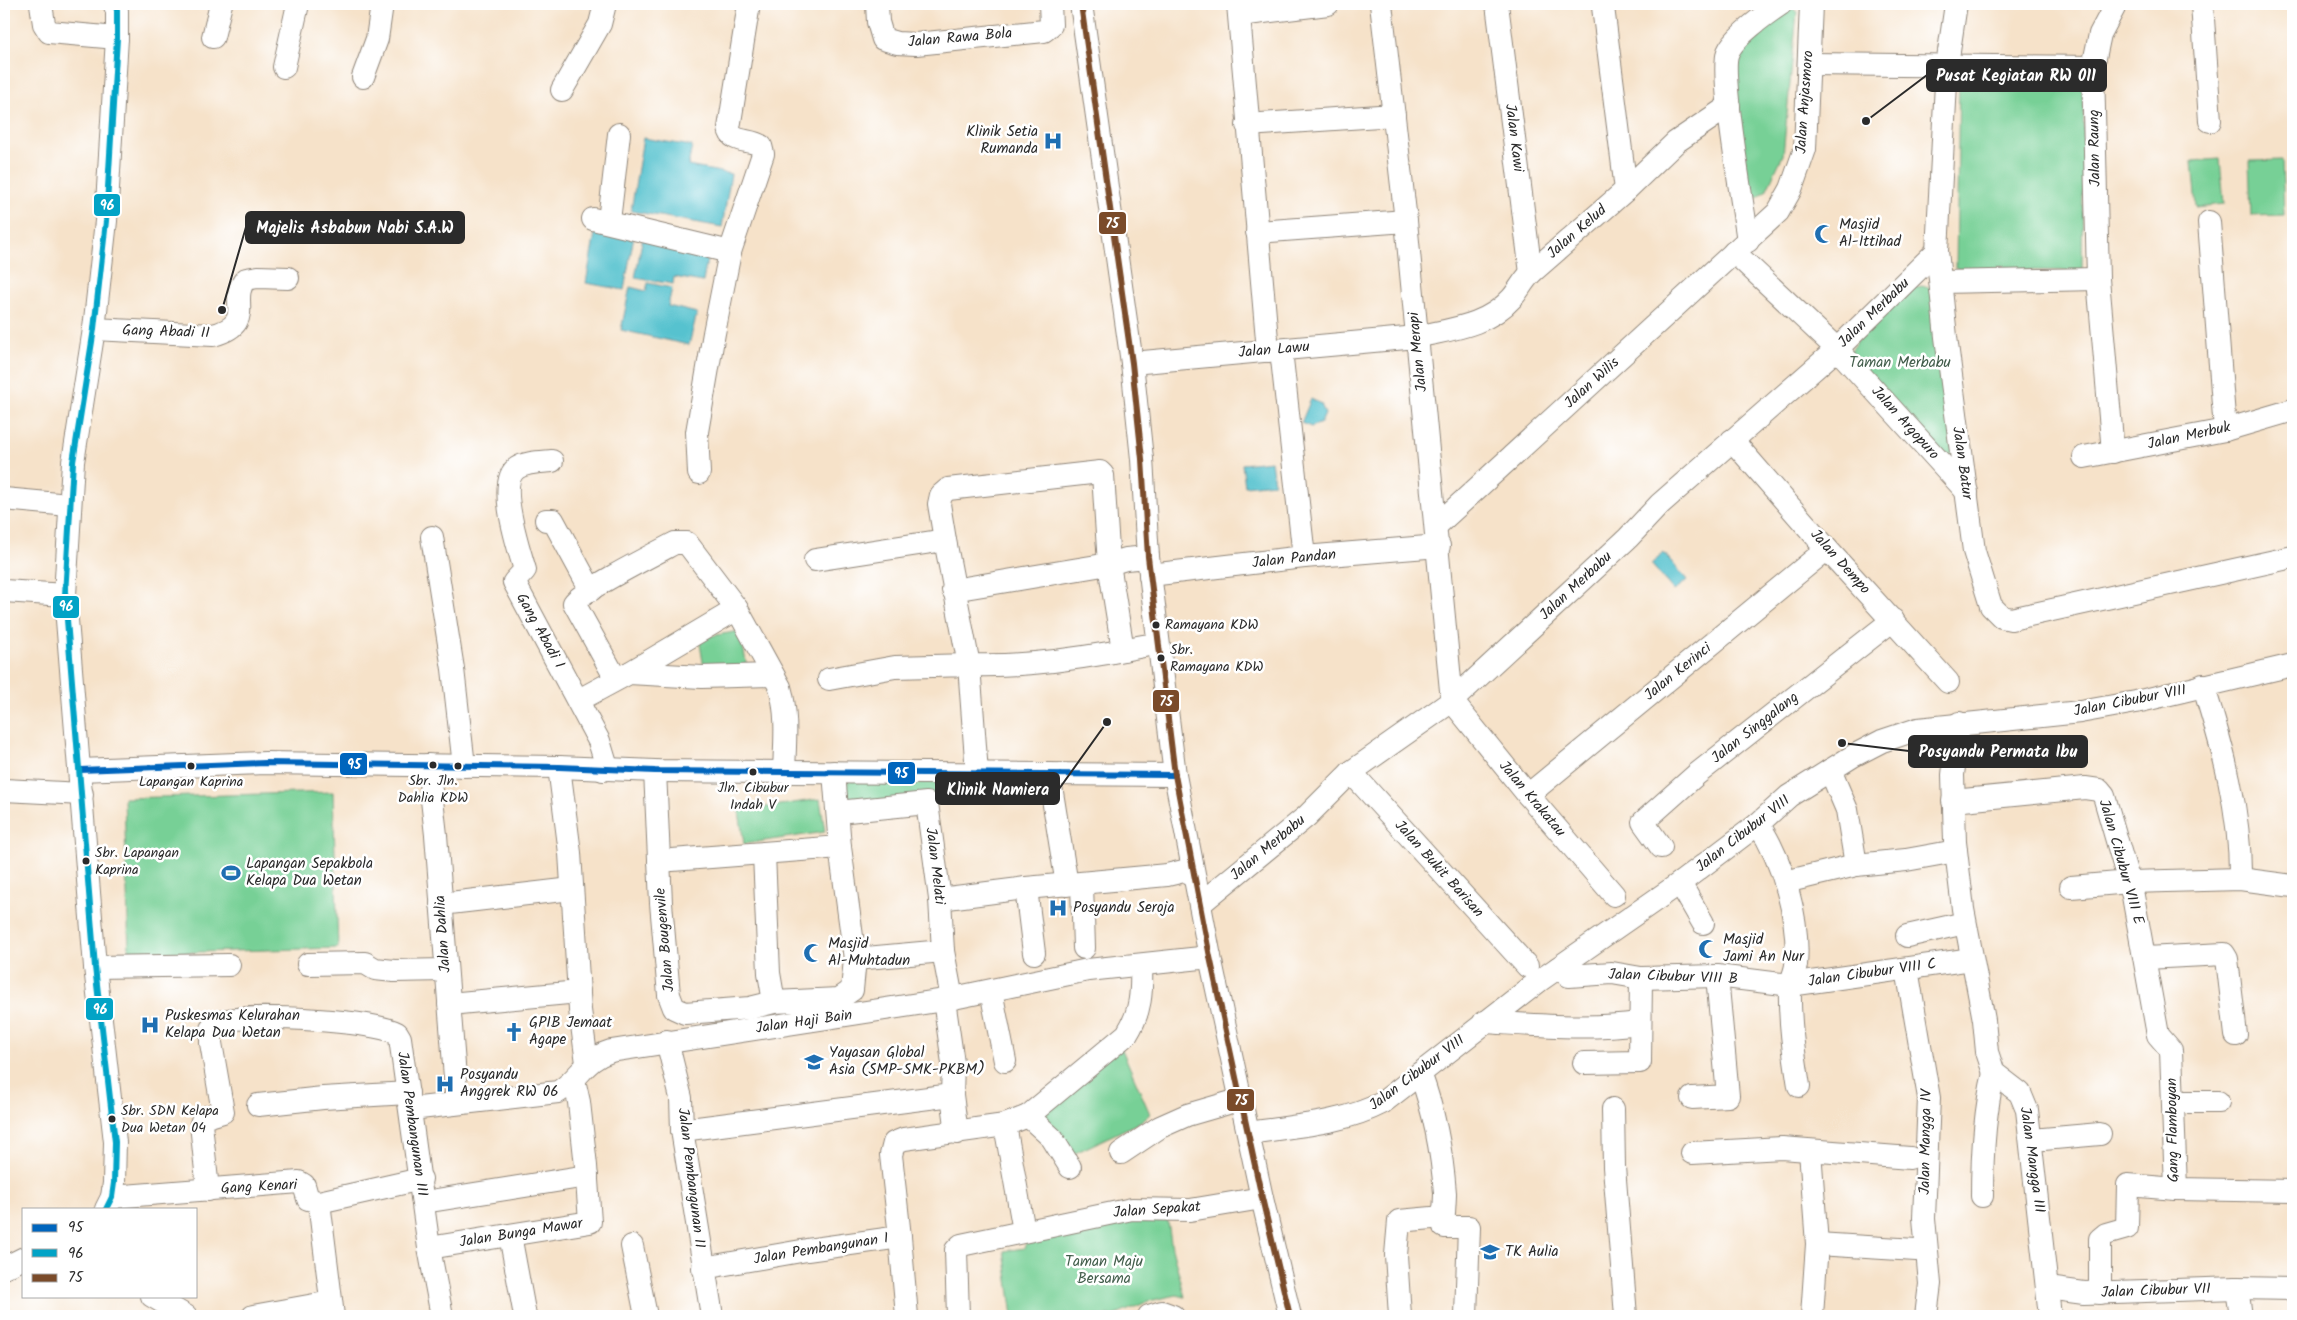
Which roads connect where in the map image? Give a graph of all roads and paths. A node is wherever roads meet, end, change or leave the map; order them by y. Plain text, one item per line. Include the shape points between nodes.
1 (41, 4) edge
2 (114, 4) edge
3 (221, 4) edge
4 (298, 4) edge
5 (382, 4) edge
6 (605, 4) edge
7 (749, 4) edge
8 (877, 4) edge
9 (1050, 4) edge
10 (1081, 4) edge
11 (1328, 4) edge
12 (1381, 4) edge
13 (1497, 4) edge
14 (1781, 4) edge
15 (1811, 4) edge
16 (1956, 4) edge
17 (2116, 4) edge
18 (2202, 4) edge
19 (1603, 7) dead end
20 (1239, 10) edge
21 (214, 37) dead end
22 (117, 38) junction
23 (1809, 64) junction
24 (1947, 66) junction
25 (284, 67) dead end
26 (2093, 68) junction
27 (363, 77) dead end
28 (562, 90) dead end
29 (1729, 106) junction
30 (1394, 115) junction
31 (2210, 121) dead end
32 (1247, 125) junction
33 (619, 134) dead end
34 (1626, 190) junction
35 (1406, 221) junction
36 (2209, 222) dead end
37 (1258, 232) junction
38 (1741, 247) junction
39 (1937, 251) junction
40 (730, 252) junction
41 (1531, 273) junction
42 (288, 278) dead end
43 (2098, 280) junction
44 (1941, 282) junction
45 (94, 329) junction
46 (1417, 338) junction
47 (1837, 349) junction
48 (1274, 350) junction
49 (1132, 363) junction
50 (2293, 410) edge
51 (2224, 430) junction
52 (1732, 440) junction
53 (2113, 452) junction
54 (2084, 457) dead end
55 (552, 461) dead end
56 (699, 473) dead end
57 (1967, 492) junction
58 (4, 499) edge
59 (69, 505) junction
60 (546, 520) dead end
61 (1437, 536) junction
62 (432, 537) dead end
63 (945, 540) junction
64 (1827, 549) junction
65 (1304, 557) junction
66 (2293, 557) edge
67 (815, 560) dead end
68 (1110, 564) junction
69 (1149, 566) junction
70 (591, 590) junction
71 (953, 590) junction
72 (4, 591) edge
73 (65, 595) junction
74 (737, 609) junction
75 (1894, 620) junction
76 (1157, 644) junction
77 (1123, 650) junction
78 (969, 665) junction
79 (2293, 665) edge
80 (773, 675) junction
81 (623, 676) junction
82 (829, 679) dead end
83 (1948, 682) dead end
84 (2203, 685) junction
85 (578, 700) junction
86 (1452, 701) junction
87 (1959, 723) junction
88 (428, 765) junction
89 (464, 766) junction
90 (559, 767) junction
91 (80, 770) junction
92 (603, 770) junction
93 (784, 770) junction
94 (1830, 770) junction
95 (655, 771) junction
96 (834, 772) junction
97 (1351, 772) junction
98 (977, 774) junction
99 (1049, 774) junction
100 (1175, 775) junction
101 (4, 790) edge
102 (82, 794) junction
103 (1528, 795) junction
104 (1953, 801) junction
105 (838, 812) junction
106 (1758, 824) junction
107 (840, 847) junction
108 (1660, 847) dead end
109 (1956, 851) junction
110 (764, 854) junction
111 (659, 861) junction
112 (1856, 865) junction
113 (1192, 869) junction
114 (2240, 879) junction
115 (1785, 882) junction
116 (2130, 882) junction
117 (1680, 883) junction
118 (1075, 885) junction
119 (2293, 886) edge
120 (1026, 888) junction
121 (2071, 888) dead end
122 (572, 889) junction
123 (1614, 896) dead end
124 (940, 899) junction
125 (441, 904) junction
126 (1200, 904) junction
127 (1703, 923) dead end
128 (1965, 923) junction
129 (1907, 936) dead end
130 (1084, 948) dead end
131 (943, 951) junction
132 (1034, 953) dead end
133 (1210, 957) junction
134 (2146, 958) junction
135 (855, 959) junction
136 (1972, 959) junction
137 (308, 964) dead end
138 (229, 965) dead end
139 (1141, 966) junction
140 (1527, 966) dead end
141 (96, 967) junction
142 (1558, 968) junction
143 (1907, 969) junction
144 (445, 970) junction
145 (1717, 976) junction
146 (1641, 978) junction
147 (1790, 985) junction
148 (579, 992) junction
149 (991, 992) junction
150 (947, 994) junction
151 (774, 1002) junction
152 (450, 1004) junction
153 (1484, 1022) junction
154 (1639, 1023) junction
155 (2236, 1035) dead end
156 (667, 1041) junction
157 (2169, 1047) joint
158 (1005, 1061) dead end
159 (1584, 1063) dead end
160 (580, 1072) junction
161 (1420, 1072) junction
162 (1994, 1073) junction
163 (1799, 1086) dead end
164 (952, 1095) junction
165 (1692, 1098) dead end
166 (1242, 1099) junction
167 (410, 1101) junction
168 (2173, 1102) junction
169 (2218, 1102) dead end
170 (457, 1103) junction
171 (258, 1106) dead end
172 (1613, 1109) dead end
173 (1028, 1116) junction
174 (1005, 1125) junction
175 (682, 1130) junction
176 (957, 1133) junction
177 (1249, 1133) junction
178 (2100, 1134) dead end
179 (2032, 1140) junction
180 (1810, 1151) junction
181 (1121, 1153) dead end
182 (1692, 1153) dead end
183 (1910, 1158) dead end
184 (1070, 1167) dead end
185 (587, 1176) junction
186 (421, 1179) junction
187 (2176, 1189) junction
188 (208, 1190) junction
189 (2293, 1191) edge
190 (1982, 1196) dead end
191 (1262, 1198) junction
192 (319, 1202) junction
193 (424, 1202) junction
194 (109, 1203) edge
195 (1443, 1217) junction
196 (1024, 1231) junction
197 (510, 1235) junction
198 (900, 1237) junction
199 (1817, 1244) junction
200 (632, 1246) dead end
201 (429, 1248) junction
202 (1916, 1250) dead end
203 (22, 1259) edge
204 (4, 1268) edge
205 (703, 1268) junction
206 (2048, 1288) junction
207 (2237, 1288) junction
208 (2293, 1289) edge
209 (2100, 1293) junction
210 (155, 1298) edge
211 (332, 1309) edge
212 (186, 1316) edge
213 (253, 1316) edge
214 (442, 1316) edge
215 (525, 1316) edge
216 (646, 1316) edge
217 (712, 1316) edge
218 (907, 1316) edge
219 (958, 1316) edge
220 (1148, 1316) edge
221 (1173, 1316) edge
222 (1290, 1316) edge
223 (1400, 1316) edge
224 (1466, 1316) edge
225 (1626, 1316) edge
226 (1812, 1316) edge
227 (1926, 1316) edge
228 (2050, 1316) edge
229 (2241, 1316) edge

1 - 22 street via 44,24 52,34
2 - 22 street
3 - 21 street
4 - 25 street
5 - 27 street via 377,39
6 - 28 street via 600,24
7 - 40 street via 729,128 733,138 761,146 763,154
8 - 9 street, Jalan Rawa Bola via 883,39 916,44 1044,31 1051,25
10 - 49 street
11 - 20 street
12 - 30 street, Jalan Merapi
13 - 41 street, Jalan Kawi
14 - 29 street via 1754,24 1728,52
15 - 23 street, Jalan Anjasmoro
16 - 24 street, Jalan Batur
17 - 26 street, Jalan Raung via 2100,34
18 - 31 street
19 - 34 street
20 - 32 street
22 - 45 street via 106,221
23 - 24 street
23 - 38 street, Jalan Anjasmoro via 1806,149 1791,189 1778,212
24 - 26 street
24 - 39 street, Jalan Batur
26 - 43 street, Jalan Raung
29 - 34 street, Jalan Kelud via 1676,142
29 - 38 street
30 - 32 street
30 - 35 street, Jalan Merapi
32 - 37 street
33 - 40 street via 600,220
34 - 41 street, Jalan Kelud
35 - 37 street
35 - 46 street, Jalan Merapi
36 - 51 street
37 - 48 street
38 - 47 street, Jalan Argopuro
38 - 61 street, Jalan Wilis
39 - 44 street, Jalan Batur
39 - 47 street, Jalan Merbabu
40 - 56 street via 696,432
41 - 46 street, Jalan Kelud via 1497,312 1458,329
42 - 45 street, Gang Abadi II via 246,279 241,287 237,321 232,328 213,335
43 - 44 street
43 - 53 street, Jalan Raung
44 - 57 street, Jalan Batur
45 - 59 street
46 - 48 street, Jalan Lawu
46 - 61 street, Jalan Merapi
47 - 52 street, Jalan Merbabu
47 - 57 street, Jalan Argopuro
48 - 49 street, Jalan Lawu
48 - 65 street
49 - 69 street
50 - 51 street, Jalan Merbuk
51 - 53 street, Jalan Merbuk
52 - 64 street, Jalan Dempo
52 - 86 street, Jalan Merbabu
53 - 54 street, Jalan Merbuk
55 - 85 street, Gang Abadi I via 520,466 510,478 507,491 525,570 514,582
57 - 66 street, Jalan Batur via 1974,551 1987,598 1996,612 2006,619
58 - 59 street
59 - 73 street
60 - 70 street via 553,520
61 - 65 street, Jalan Pandan
61 - 86 street, Jalan Merapi
62 - 89 street via 453,669
63 - 67 street
63 - 68 street via 939,504 941,495 948,489 1100,472 1103,475
63 - 71 street
64 - 75 street, Jalan Dempo
64 - 103 street, Jalan Kerinci
65 - 69 street, Jalan Pandan
68 - 69 street, Jalan Pandan via 1126,559
68 - 71 street, Jalan Pandan
68 - 77 street
69 - 76 street
70 - 74 street via 675,542 683,542 690,545
70 - 81 street via 577,599 575,607
71 - 78 street
72 - 73 street
73 - 91 street
74 - 80 street
74 - 81 street
75 - 83 street, Jalan Dempo
75 - 108 street, Jalan Singgalang via 1697,774 1644,822
76 - 77 street
76 - 100 street
77 - 78 street via 1014,665
78 - 82 street via 895,667
78 - 98 street
79 - 84 street, Jalan Cibubur VIII
80 - 81 street
80 - 93 street via 784,700
81 - 85 street
84 - 87 street, Jalan Cibubur VIII via 2080,712
84 - 114 street via 2234,802
85 - 92 street, Gang Abadi I via 599,741 606,764
86 - 97 street, Jalan Merbabu
86 - 103 street, Jalan Krakatau
87 - 94 street, Jalan Cibubur VIII via 1918,729 1882,741
87 - 104 street
88 - 89 street
88 - 91 street via 265,763
88 - 125 street, Jalan Dahlia
89 - 90 street
90 - 92 street
90 - 122 street, Jalan Bunga Mawar
91 - 102 street
92 - 95 street
93 - 95 street
93 - 96 street
94 - 106 street, Jalan Cibubur VIII via 1789,796
94 - 112 street via 1847,810
95 - 111 street, Jalan Bougenvile
96 - 98 street
96 - 105 street
97 - 126 street, Jalan Merbabu via 1307,816
97 - 140 street, Jalan Bukit Barisan
98 - 99 street
99 - 100 street
99 - 118 street
100 - 113 street
101 - 102 street
102 - 141 street
103 - 123 street, Jalan Krakatau
104 - 109 street
104 - 116 street, Jalan Cibubur VIII E via 2085,788 2099,790 2104,796
105 - 107 street
105 - 124 street, Jalan Melati via 927,803
106 - 115 street, Jalan Cibubur VIII C via 1772,847
106 - 117 street, Jalan Cibubur VIII
107 - 110 street
107 - 135 street
109 - 112 street
109 - 128 street
110 - 111 street
110 - 151 street via 769,973
111 - 151 street, Jalan Bougenvile via 669,995 674,1008 686,1013 750,1008
112 - 115 street
113 - 118 street via 1167,875
113 - 126 street
114 - 116 street
114 - 119 street
115 - 147 street, Jalan Cibubur VIII C via 1796,948 1796,965
116 - 121 street
116 - 134 street, Jalan Cibubur VIII E
117 - 127 street
117 - 142 street, Jalan Cibubur VIII
118 - 120 street
118 - 130 street
120 - 124 street
120 - 132 street
122 - 125 street
122 - 148 street, Jalan Bunga Mawar
124 - 131 street, Jalan Melati
125 - 144 street, Jalan Dahlia
126 - 133 street
128 - 129 street
128 - 136 street
131 - 135 street
131 - 150 street, Jalan Melati
133 - 139 street, Jalan Haji Bain
133 - 166 street
134 - 155 street via 2224,954
134 - 157 street, Jalan Cibubur VIII E via 2158,1035
135 - 151 street via 854,985 844,997
136 - 143 street, Jalan Cibubur VIII C
136 - 162 street via 1987,1052
137 - 144 street via 366,963 375,969
138 - 141 street
139 - 149 street, Jalan Haji Bain via 1088,970
139 - 173 street, Jalan Pembangunan I via 1139,1007 1127,1034
141 - 194 street via 115,1142 114,1184
142 - 146 street, Jalan Cibubur VIII B via 1569,976 1612,973
142 - 153 street, Jalan Cibubur VIII
143 - 147 street, Jalan Cibubur VIII C
143 - 227 street, Jalan Mangga IV via 1929,1098 1924,1218 1930,1284
144 - 152 street, Jalan Dahlia
145 - 146 street, Jalan Cibubur VIII B
145 - 147 street, Jalan Cibubur VIII B
145 - 165 street via 1728,1096
146 - 154 street
147 - 163 street via 1792,1037
148 - 152 street
148 - 160 street, Jalan Bunga Mawar
149 - 150 street, Jalan Haji Bain
149 - 158 street
150 - 156 street, Jalan Haji Bain
150 - 164 street via 953,1063
152 - 170 street, Jalan Dahlia
153 - 154 street via 1580,1028
153 - 161 street, Jalan Cibubur VIII
154 - 159 street via 1640,1062
156 - 160 street, Jalan Haji Bain via 594,1057
156 - 175 street, Jalan Pembangunan II via 681,1098
157 - 168 street, Gang Flamboyan
160 - 170 street, Jalan Haji Bain via 558,1092
160 - 185 street, Jalan Bunga Mawar via 579,1102
161 - 177 street, Jalan Cibubur VIII via 1382,1103 1364,1112
161 - 195 street via 1436,1128 1445,1194
162 - 179 street, Jalan Mangga III via 2020,1093 2024,1100
162 - 190 street via 1982,1146
164 - 175 street
164 - 176 street
166 - 177 street
166 - 181 street via 1160,1127
167 - 170 street, Jalan Haji Bain
167 - 171 street, Jalan Haji Bain via 323,1098
167 - 186 street, Jalan Pembangunan III
167 - 188 street, Jalan Pembangunan III via 397,1033 358,1024 297,1020 254,1018 215,1024 211,1029 210,1043 223,1112 203,1118 201,1124
168 - 169 street
168 - 187 street, Gang Flamboyan
172 - 225 street via 1614,1167
173 - 174 street, Jalan Pembangunan I
173 - 184 street via 1052,1138
174 - 176 street, Jalan Pembangunan I
174 - 196 street
175 - 205 street, Jalan Pembangunan II
176 - 198 street, Jalan Pembangunan I via 894,1143 891,1155
177 - 191 street
178 - 179 street
179 - 206 street, Jalan Mangga III
180 - 182 street via 1782,1148
180 - 183 street
180 - 199 street
185 - 193 street
185 - 197 street, Jalan Bunga Mawar via 588,1223
186 - 192 street
186 - 193 street, Jalan Pembangunan III
187 - 189 street
187 - 209 street, Gang Flamboyan via 2131,1183 2127,1186 2127,1228 2100,1239
188 - 192 street, Gang Kenari via 302,1183 308,1199
188 - 194 street, Gang Kenari
191 - 196 street, Jalan Sepakat via 1190,1210 1132,1209
191 - 222 street
192 - 211 street
193 - 201 street, Jalan Pembangunan III
195 - 223 street via 1399,1221 1396,1254
195 - 224 street via 1444,1227 1469,1227
196 - 219 street, Jalan Sepakat via 957,1247
197 - 201 street, Jalan Bunga Mawar
197 - 215 street
198 - 205 street, Jalan Pembangunan I
198 - 218 street
199 - 202 street
199 - 226 street
200 - 216 street
201 - 214 street, Jalan Pembangunan III
203 - 204 street
205 - 217 street, Jalan Pembangunan II
206 - 209 street, Jalan Cibubur VII
206 - 228 street
207 - 208 street, Jalan Cibubur VII
207 - 209 street, Jalan Cibubur VII
207 - 229 street
210 - 212 street
211 - 213 street
220 - 221 street via 1162,1312

